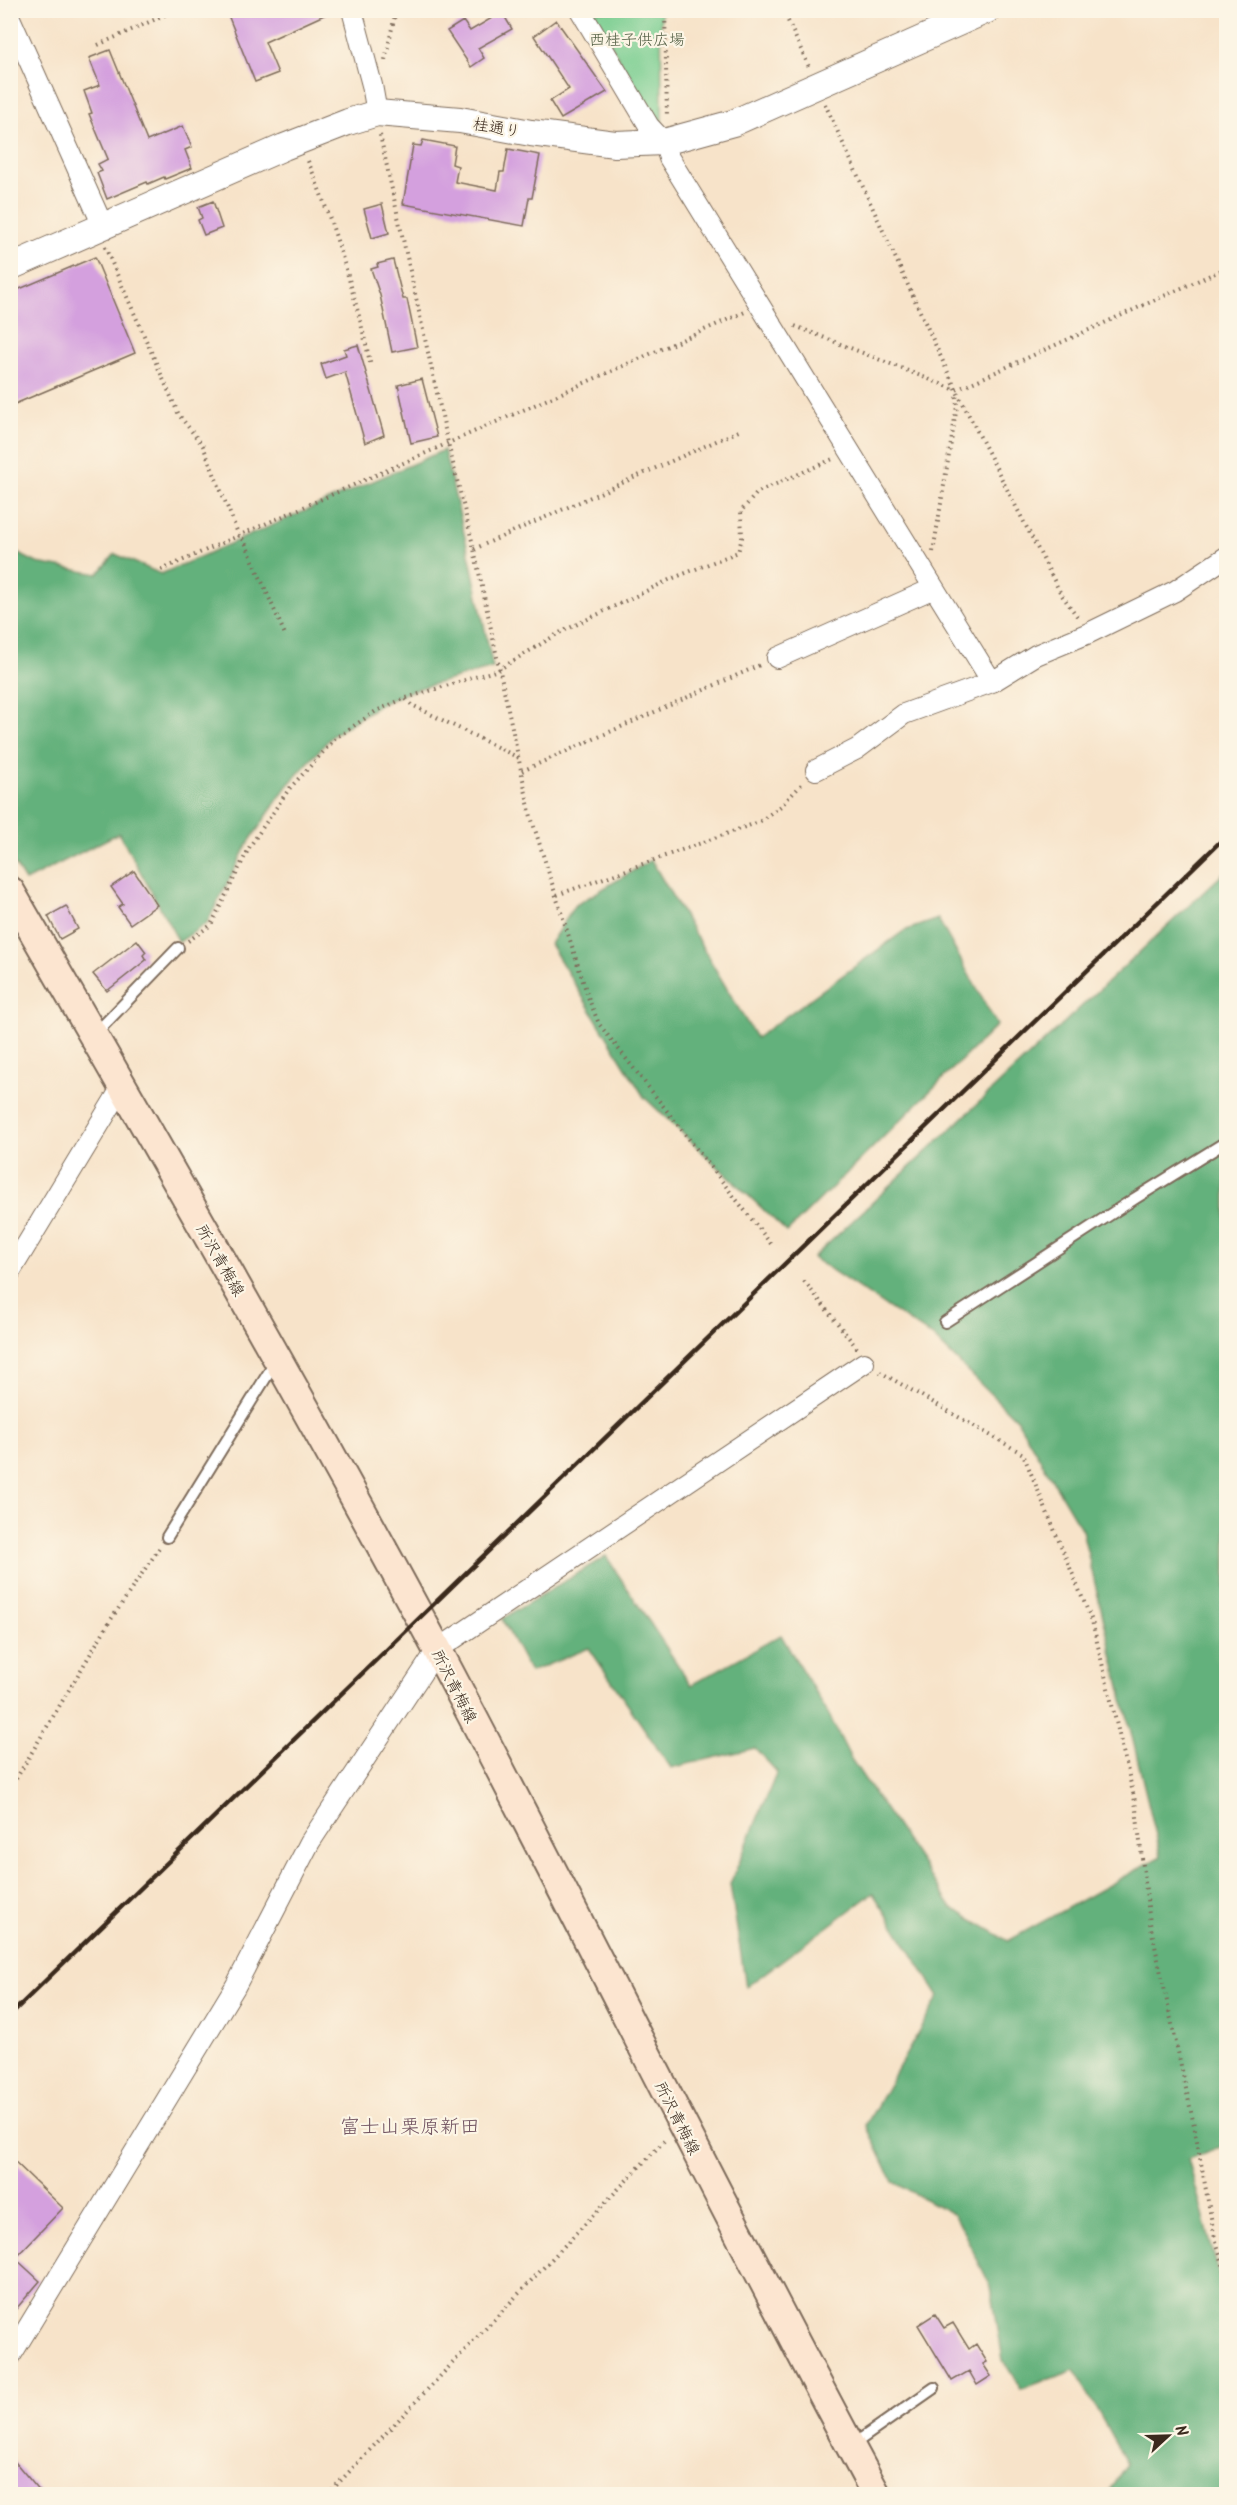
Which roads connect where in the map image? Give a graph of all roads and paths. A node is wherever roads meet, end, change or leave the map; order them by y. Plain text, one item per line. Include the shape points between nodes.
1 (176, 10) edge
2 (352, 10) edge
3 (396, 10) edge
4 (580, 10) edge
5 (664, 10) edge
6 (783, 10) edge
7 (987, 10) edge
8 (10, 18) edge
9 (98, 45) dead end
10 (817, 87) junction
11 (376, 105) junction
12 (299, 141) junction
13 (664, 142) junction
14 (103, 226) junction
15 (10, 267) edge
16 (1227, 268) edge
17 (762, 310) junction
18 (371, 367) dead end
19 (956, 390) junction
20 (741, 430) dead end
21 (448, 443) junction
22 (850, 451) junction
23 (239, 536) junction
24 (474, 549) junction
25 (1227, 557) edge
26 (923, 569) junction
27 (161, 570) dead end
28 (934, 588) junction
29 (1089, 633) junction
30 (286, 637) dead end
31 (777, 658) joint
32 (498, 670) junction
33 (992, 682) junction
34 (405, 698) junction
35 (519, 758) junction
36 (816, 770) joint
37 (522, 771) junction
38 (10, 891) edge
39 (556, 895) junction
40 (178, 948) joint
41 (93, 1035) junction
42 (122, 1087) junction
43 (1227, 1142) edge
44 (771, 1244) dead end
45 (10, 1272) edge
46 (804, 1281) dead end
47 (945, 1322) dead end
48 (277, 1358) junction
49 (864, 1363) junction
50 (167, 1537) joint
51 (437, 1650) junction
52 (10, 1789) edge
53 (681, 2123) junction
54 (1227, 2274) edge
55 (10, 2357) edge
56 (934, 2388) dead end
57 (850, 2446) junction
58 (328, 2494) edge
59 (876, 2494) edge

1 - 9 path
2 - 11 street
3 - 11 path
4 - 13 street via 649,126
5 - 13 path
6 - 10 path
7 - 10 street, 桂通り
8 - 14 street
10 - 13 street, 桂通り via 733,123
10 - 19 path
11 - 12 street, 桂通り via 348,122
11 - 13 street, 桂通り via 615,144
11 - 21 path
12 - 14 street, 桂通り
12 - 18 path via 324,200 355,296
13 - 17 street via 669,158
14 - 15 street, 桂通り
14 - 23 path via 104,244 180,415 203,446
16 - 19 path
17 - 19 path
17 - 21 path
17 - 22 street
19 - 26 path via 957,406 934,550
19 - 29 path via 1061,594
20 - 24 path
21 - 23 path
21 - 24 path
22 - 26 street
22 - 32 path via 758,492 741,511 738,552 671,579 559,633
23 - 27 path
23 - 30 path
24 - 32 path
25 - 29 street via 1175,591
26 - 28 street
28 - 31 street
28 - 33 street
29 - 33 street via 1036,655
31 - 37 path
32 - 34 path
32 - 35 path
33 - 36 street via 904,714 857,749
34 - 35 path
34 - 40 path via 376,711 337,738 289,789 250,846 211,925
35 - 37 path
36 - 39 path via 782,807 759,822
37 - 39 path via 531,817
38 - 41 main road, 所沢青梅線
39 - 44 path via 599,1024
40 - 41 lane
41 - 42 main road, 所沢青梅線
42 - 45 street
42 - 48 main road, 所沢青梅線
43 - 47 lane
46 - 49 path via 860,1351
48 - 50 lane
48 - 51 main road, 所沢青梅線
49 - 51 street
49 - 54 path via 1023,1454 1092,1621 1136,1802 1150,1923 1214,2234
50 - 52 path via 110,1621
51 - 53 main road, 所沢青梅線
51 - 55 street via 310,1842 235,1986
53 - 57 main road, 所沢青梅線
53 - 58 path
56 - 57 lane
57 - 59 main road, 所沢青梅線

